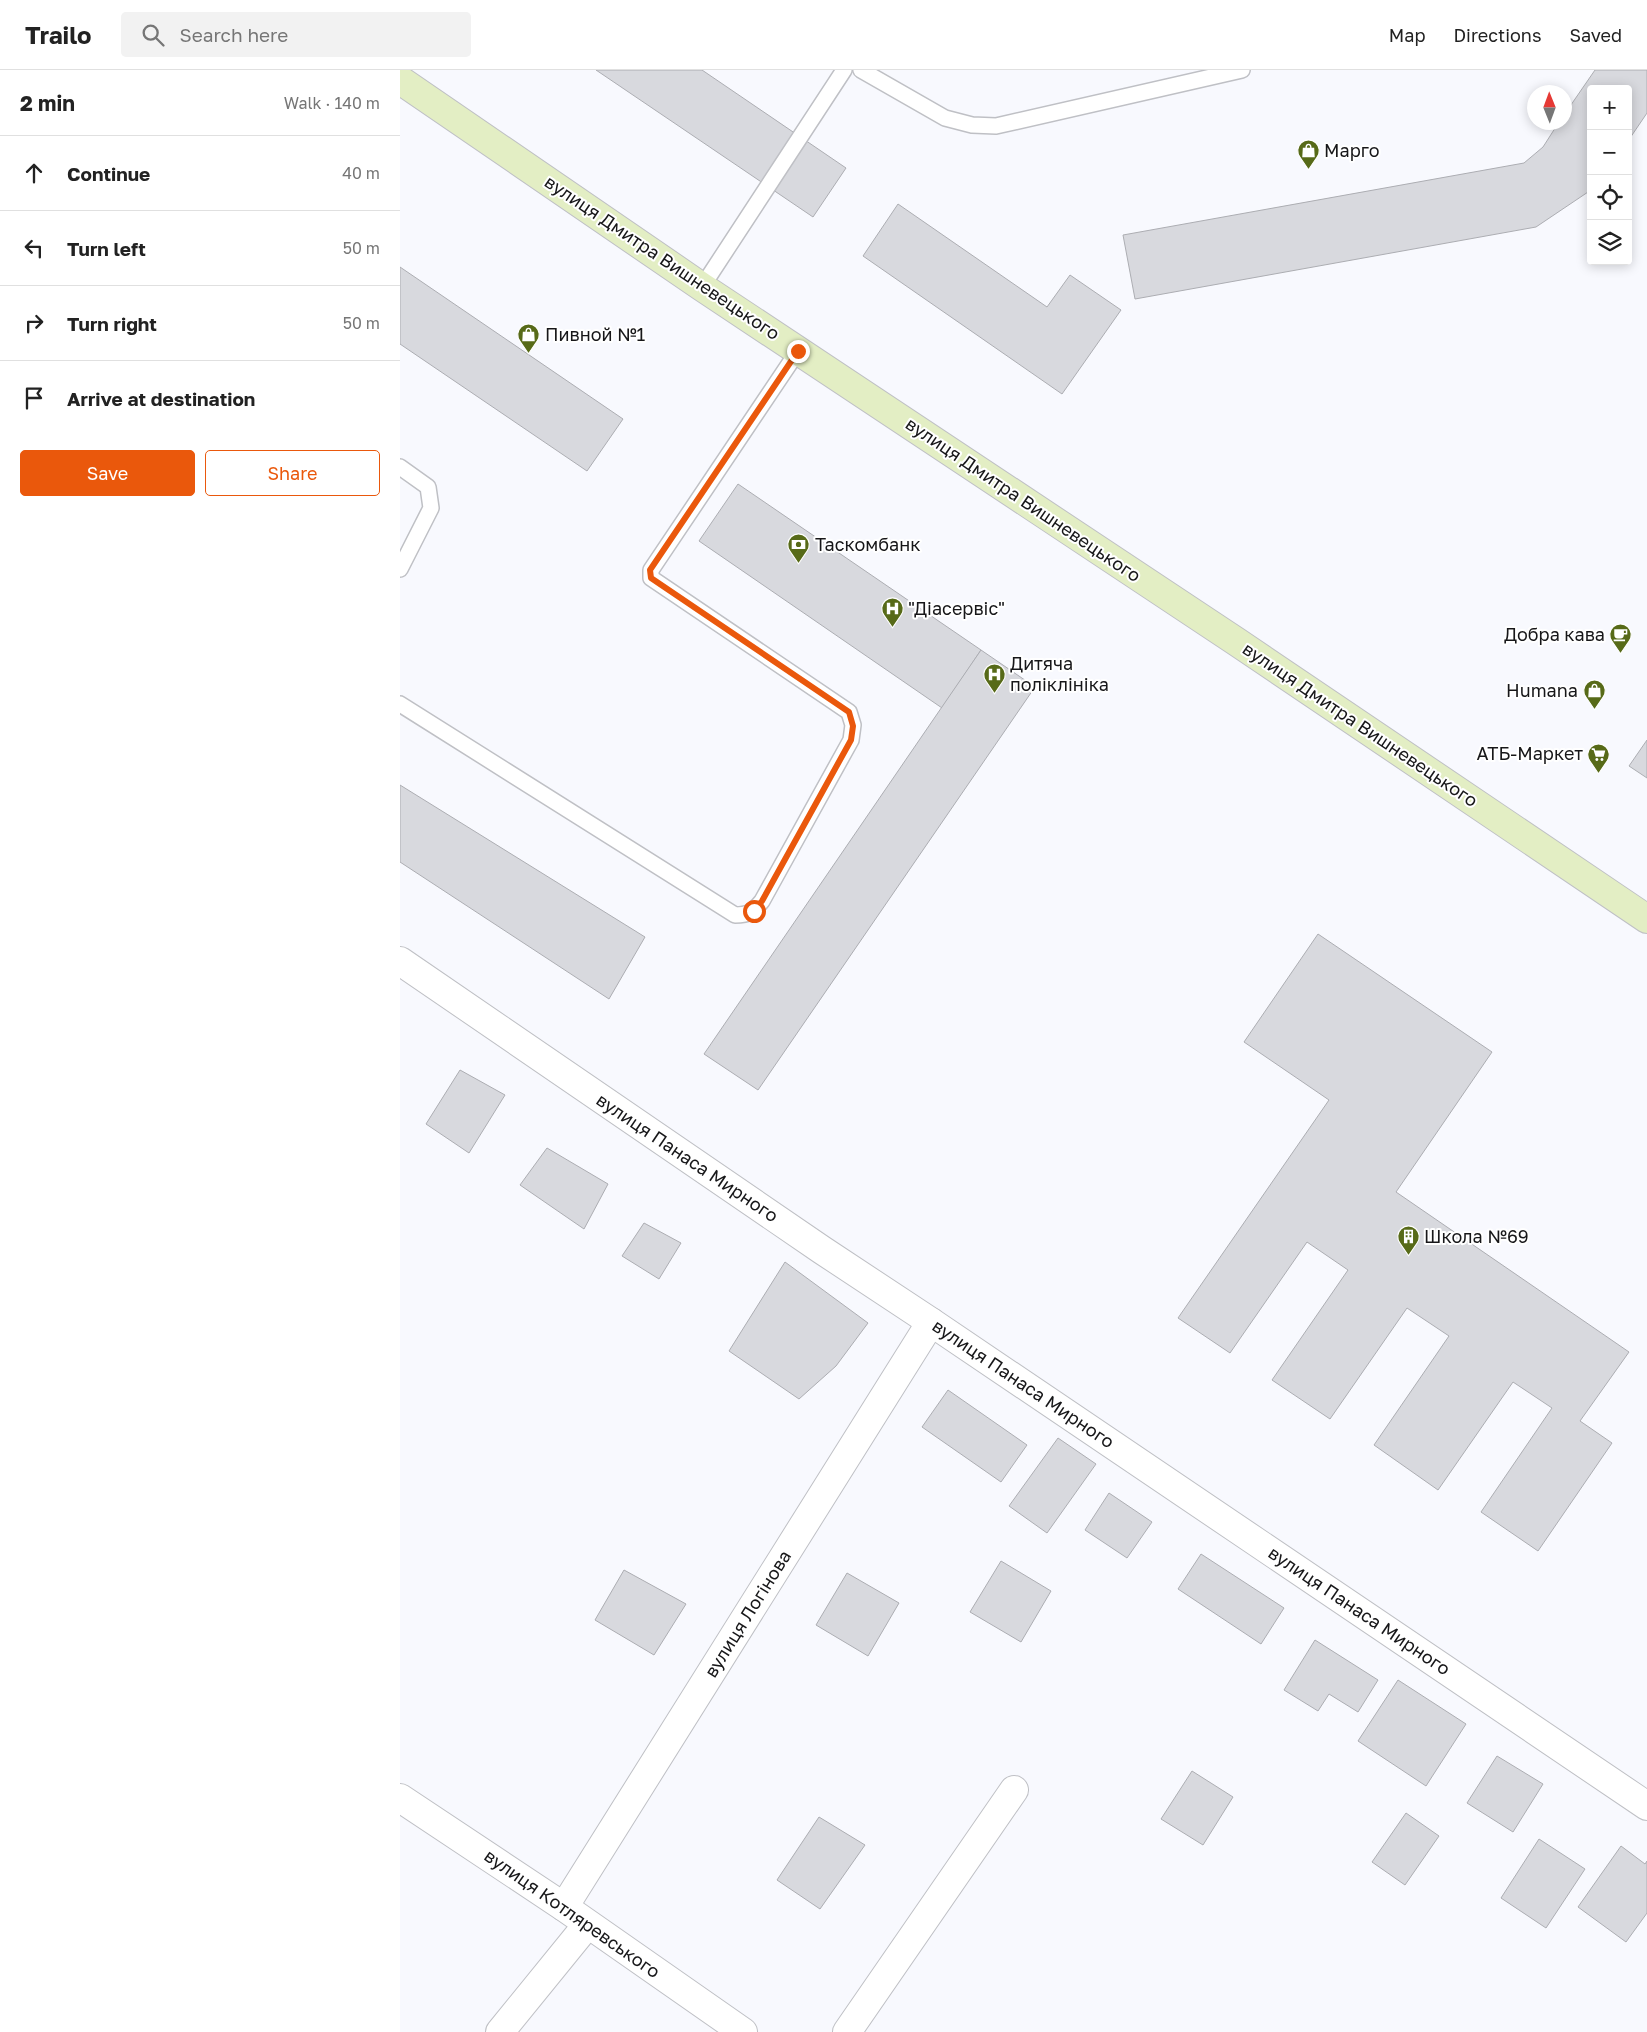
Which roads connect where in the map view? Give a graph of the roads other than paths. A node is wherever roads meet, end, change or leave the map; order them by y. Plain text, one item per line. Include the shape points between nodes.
1 (844, 70) edge
2 (861, 70) edge
3 (1242, 70) edge
4 (400, 80) edge
5 (702, 287) junction
6 (798, 351) junction
7 (400, 467) edge
8 (400, 569) edge
9 (400, 704) edge
10 (1647, 919) edge
11 (400, 961) edge
12 (931, 1322) junction
13 (1014, 1790) dead end
14 (400, 1798) edge
15 (1647, 1806) edge
16 (564, 1907) junction
17 (587, 1925) junction
18 (500, 2032) edge
19 (743, 2032) edge
20 (847, 2032) edge

1 - 5 lane
2 - 3 lane via 945,118 972,125 996,126
4 - 5 street, вулиця Дмитра Вишневецького
5 - 6 street, вулиця Дмитра Вишневецького
6 - 9 lane via 650,570 651,578 849,712 853,726 851,740 754,911 749,915 735,916
6 - 10 street, вулиця Дмитра Вишневецького
7 - 8 lane via 428,487 431,508
11 - 12 street, вулиця Панаса Мирного
12 - 15 street, вулиця Панаса Мирного
12 - 16 street, вулиця Логінова
13 - 20 street
14 - 16 street, вулиця Котляревського
16 - 17 street, вулиця Котляревського
17 - 18 street
17 - 19 street, вулиця Котляревського

